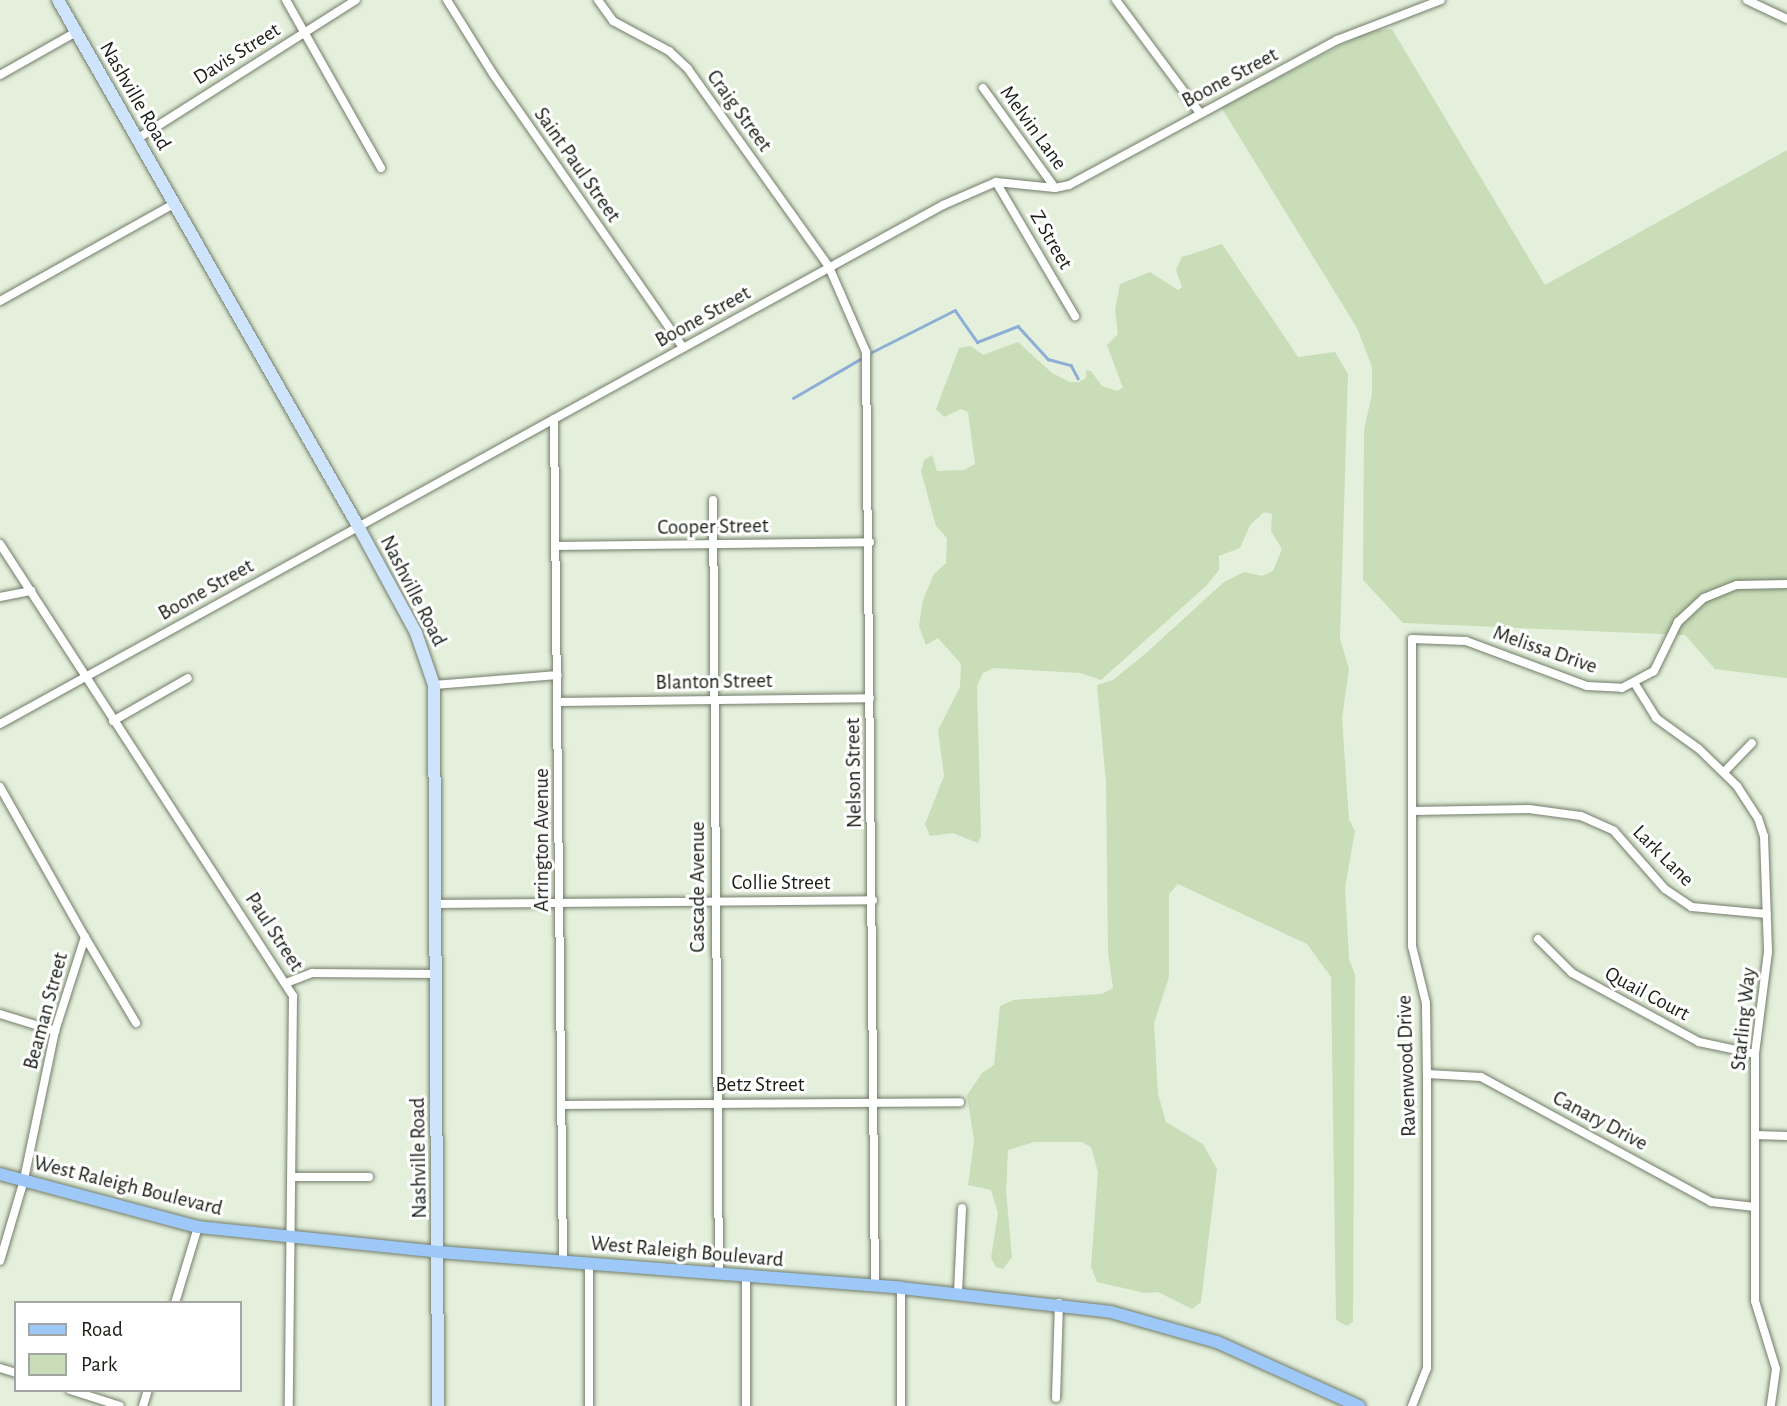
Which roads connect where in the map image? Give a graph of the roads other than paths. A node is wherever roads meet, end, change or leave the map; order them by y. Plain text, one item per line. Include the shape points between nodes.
1 (58, 0) edge
2 (286, 0) edge
3 (356, 0) edge
4 (447, 0) edge
5 (597, 0) edge
6 (1116, 0) edge
7 (1441, 0) edge
8 (1747, 0) edge
9 (1427, 3) edge
10 (1787, 19) edge
11 (76, 32) junction
12 (304, 33) junction
13 (0, 75) edge
14 (983, 88) dead end
15 (1200, 114) junction
16 (137, 139) junction
17 (381, 168) dead end
18 (996, 182) junction
19 (1055, 188) junction
20 (175, 203) junction
21 (829, 267) junction
22 (0, 301) edge
23 (1075, 316) dead end
24 (683, 347) junction
25 (554, 419) junction
26 (713, 500) dead end
27 (358, 526) junction
28 (870, 542) junction
29 (0, 544) edge
30 (715, 544) junction
31 (557, 546) junction
32 (1787, 584) edge
33 (31, 591) junction
34 (0, 597) edge
35 (1412, 639) joint
36 (558, 675) junction
37 (84, 677) junction
38 (188, 678) dead end
39 (1636, 684) junction
40 (434, 685) junction
41 (870, 698) junction
42 (714, 700) junction
43 (558, 702) junction
44 (113, 721) junction
45 (0, 724) edge
46 (1752, 743) dead end
47 (1724, 772) junction
48 (0, 787) edge
49 (1412, 811) junction
50 (873, 900) junction
51 (716, 901) junction
52 (559, 902) junction
53 (437, 904) junction
54 (1768, 914) junction
55 (85, 937) junction
56 (1538, 939) dead end
57 (436, 974) junction
58 (286, 982) junction
59 (0, 1014) edge
60 (136, 1023) dead end
61 (55, 1031) junction
62 (1755, 1054) junction
63 (1427, 1074) junction
64 (874, 1102) junction
65 (960, 1102) dead end
66 (716, 1103) junction
67 (561, 1104) junction
68 (1755, 1135) junction
69 (1787, 1136) edge
70 (0, 1174) edge
71 (293, 1177) junction
72 (369, 1177) dead end
73 (24, 1180) junction
74 (1755, 1207) junction
75 (962, 1208) dead end
76 (198, 1227) junction
77 (292, 1236) junction
78 (438, 1252) junction
79 (0, 1261) edge
80 (563, 1261) junction
81 (589, 1264) junction
82 (719, 1274) junction
83 (746, 1276) junction
84 (875, 1286) junction
85 (901, 1288) junction
86 (958, 1293) junction
87 (176, 1301) edge
88 (1059, 1303) junction
89 (76, 1392) edge
90 (1056, 1398) dead end
91 (120, 1406) edge
92 (289, 1406) edge
93 (438, 1406) edge
94 (589, 1406) edge
95 (746, 1406) edge
96 (901, 1406) edge
97 (1359, 1406) edge
98 (1412, 1406) edge
99 (1772, 1406) edge

1 - 11 main road, Nashville Road
2 - 12 street
3 - 12 street, Davis Street
4 - 24 street, Saint Paul Street via 493,75
5 - 21 street, Craig Street via 613,21 680,59
6 - 15 street
7 - 9 street, Boone Street
8 - 10 street
9 - 15 street, Boone Street via 1359,29
11 - 13 street
11 - 16 main road, Nashville Road
12 - 16 street, Davis Street
12 - 17 street
14 - 19 street, Melvin Lane
15 - 19 street, Boone Street
16 - 20 main road, Nashville Road
18 - 19 street, Boone Street
18 - 21 street, Boone Street via 943,205
18 - 23 street, Z Street
20 - 22 street
20 - 27 main road, Nashville Road
21 - 24 street, Boone Street
21 - 28 street, Nelson Street via 868,364
24 - 25 street, Boone Street
25 - 27 street, Boone Street
25 - 31 street, Arrington Avenue
26 - 30 street, Cascade Avenue
27 - 37 street, Boone Street
27 - 40 main road, Nashville Road via 416,633
28 - 30 street, Cooper Street
28 - 41 street, Nelson Street
29 - 33 street, Paul Street
30 - 31 street, Cooper Street
30 - 42 street, Cascade Avenue
31 - 36 street, Arrington Avenue
32 - 39 street via 1737,584 1704,598 1678,622 1654,671
33 - 34 street
33 - 37 street, Paul Street
35 - 39 street, Melissa Drive via 1466,641 1587,686 1605,689
35 - 49 street, Ravenwood Drive
36 - 40 street
36 - 43 street, Arrington Avenue
37 - 44 street, Paul Street
37 - 45 street, Boone Street
38 - 44 street
39 - 47 street, Starling Way via 1656,718
40 - 53 main road, Nashville Road
41 - 42 street, Blanton Street
41 - 50 street, Nelson Street
42 - 43 street, Blanton Street
42 - 51 street, Cascade Avenue
43 - 52 street, Arrington Avenue
44 - 58 street, Paul Street
46 - 47 street
47 - 54 street, Starling Way via 1758,818 1767,861
48 - 55 street, Beaman Street
49 - 54 street, Lark Lane via 1529,809 1581,816 1614,831 1665,889 1685,903 1710,912
49 - 63 street, Ravenwood Drive via 1412,946 1426,1003
50 - 51 street, Collie Street
50 - 64 street, Nelson Street
51 - 52 street, Collie Street
51 - 66 street, Cascade Avenue
52 - 53 street, Collie Street
52 - 67 street, Arrington Avenue
53 - 57 main road, Nashville Road
54 - 62 street, Starling Way via 1766,985
55 - 60 street
55 - 61 street, Beaman Street
56 - 62 street, Quail Court via 1572,972 1699,1042
57 - 58 street via 312,973
57 - 78 main road, Nashville Road
58 - 71 street, Paul Street via 293,1009
59 - 61 street
61 - 73 street, Beaman Street
62 - 68 street, Starling Way
63 - 74 street, Canary Drive via 1481,1077 1711,1202
63 - 98 street, Ravenwood Drive via 1427,1368
64 - 65 street, Betz Street
64 - 66 street, Betz Street
64 - 84 street, Nelson Street
66 - 67 street, Betz Street
66 - 82 street, Cascade Avenue
67 - 80 street, Arrington Avenue
68 - 69 street
68 - 74 street, Starling Way
70 - 73 main road, West Raleigh Boulevard
71 - 72 street
71 - 77 street, Paul Street
73 - 76 main road, West Raleigh Boulevard
73 - 79 street, Beaman Street
74 - 99 street, Starling Way via 1755,1301 1776,1368
75 - 86 street
76 - 77 main road, West Raleigh Boulevard
76 - 87 street
77 - 78 main road, West Raleigh Boulevard
77 - 92 street, Paul Street
78 - 80 main road, West Raleigh Boulevard
78 - 93 main road, Nashville Road
80 - 81 main road, West Raleigh Boulevard
81 - 82 main road, West Raleigh Boulevard
81 - 94 street
82 - 83 main road, West Raleigh Boulevard
83 - 84 main road, West Raleigh Boulevard
83 - 95 street
84 - 85 main road, West Raleigh Boulevard
85 - 86 main road, West Raleigh Boulevard
85 - 96 street
86 - 88 main road, West Raleigh Boulevard
88 - 90 street
88 - 97 main road, West Raleigh Boulevard via 1111,1312 1217,1342
89 - 91 street

